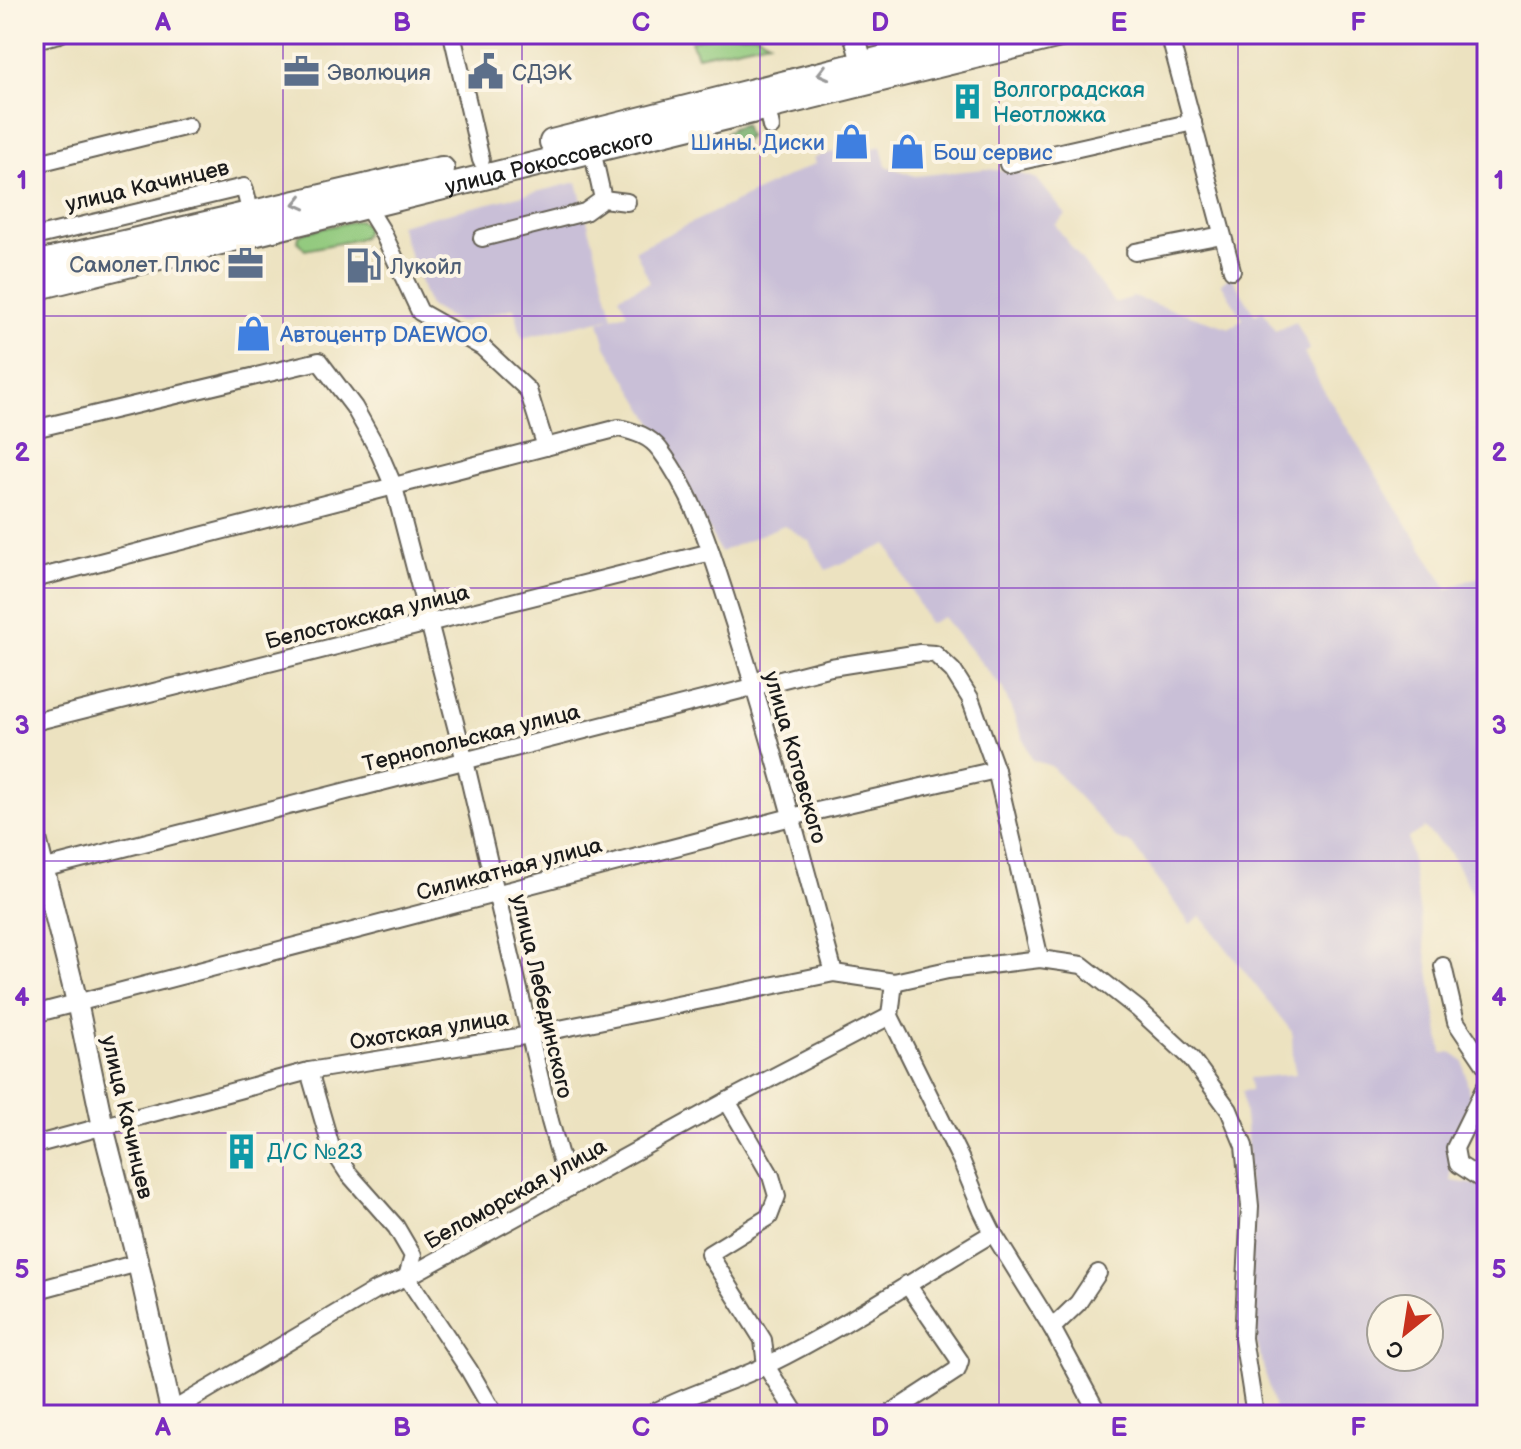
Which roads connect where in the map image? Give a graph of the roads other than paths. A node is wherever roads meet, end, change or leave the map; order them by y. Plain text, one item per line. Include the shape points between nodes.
1 (60, 34) edge
2 (452, 34) edge
3 (854, 34) edge
4 (980, 34) edge
5 (1064, 34) edge
6 (1169, 34) edge
7 (34, 40) edge
8 (910, 52) edge
9 (865, 73) junction
10 (1193, 122) junction
11 (188, 126) dead end
12 (592, 150) junction
13 (481, 160) junction
14 (34, 164) edge
15 (1008, 164) dead end
16 (603, 199) junction
17 (627, 202) dead end
18 (366, 205) junction
19 (251, 214) junction
20 (1222, 235) junction
21 (34, 237) edge
22 (482, 238) dead end
23 (1135, 252) dead end
24 (34, 264) edge
25 (1232, 270) dead end
26 (34, 288) edge
27 (34, 429) edge
28 (546, 447) junction
29 (394, 487) junction
30 (711, 552) junction
31 (34, 579) edge
32 (430, 623) junction
33 (755, 688) junction
34 (34, 722) edge
35 (465, 761) junction
36 (996, 770) junction
37 (791, 817) junction
38 (34, 831) edge
39 (38, 870) edge
40 (497, 895) junction
41 (1040, 959) junction
42 (1443, 966) dead end
43 (834, 973) junction
44 (894, 982) junction
45 (77, 1002) junction
46 (34, 1014) edge
47 (890, 1016) junction
48 (530, 1035) junction
49 (1487, 1068) edge
50 (309, 1071) junction
51 (1487, 1083) edge
52 (727, 1101) junction
53 (103, 1127) junction
54 (34, 1145) edge
55 (1487, 1183) edge
56 (569, 1188) junction
57 (993, 1233) junction
58 (138, 1263) junction
59 (1098, 1273) dead end
60 (407, 1277) junction
61 (907, 1284) junction
62 (34, 1291) edge
63 (1052, 1328) junction
64 (766, 1366) junction
65 (676, 1400) junction
66 (170, 1414) edge
67 (495, 1415) edge
68 (649, 1415) edge
69 (685, 1415) edge
70 (797, 1415) edge
71 (888, 1415) edge
72 (1099, 1415) edge
73 (1255, 1415) edge

1 - 7 street
2 - 13 street
3 - 9 main road
4 - 8 highway, улица Рокоссовского
5 - 8 highway, улица Рокоссовского
6 - 10 street
8 - 9 highway, улица Рокоссовского
9 - 12 highway, улица Рокоссовского via 769,117
9 -> 13 highway, улица Рокоссовского
10 - 15 street
10 - 20 street
11 - 14 street
12 - 16 street
12 - 18 highway, улица Рокоссовского
13 -> 19 highway, улица Рокоссовского
16 - 17 street
16 - 22 street via 585,212
18 - 26 highway, улица Рокоссовского
18 - 28 street via 420,312 482,347 528,390
19 - 21 street, улица Качинцев via 244,187
19 - 24 highway, улица Рокоссовского
20 - 23 street
20 - 25 street
27 - 29 street via 319,361 354,407
28 - 29 street, улица Котовского
28 - 30 street, улица Котовского via 619,428 641,433 659,448
29 - 31 street, улица Котовского
29 - 32 street, улица Лебединского
30 - 32 street, Белостокская улица
30 - 33 street, улица Котовского
32 - 34 street, Белостокская улица
32 - 35 street, улица Лебединского
33 - 35 street, Тернопольская улица
33 - 36 street, Тернопольская улица via 831,667 935,654 970,698
33 - 37 street, улица Котовского
35 - 39 street, Тернопольская улица
35 - 40 street, улица Лебединского
36 - 37 street, Силикатная улица
36 - 41 street
37 - 40 street, Силикатная улица
37 - 43 street, улица Котовского
38 - 39 main road, улица Качинцев
39 - 45 main road, улица Качинцев
40 - 45 street, Силикатная улица
40 - 48 street, улица Лебединского
41 - 44 street
41 - 73 street via 1082,965 1138,1009 1191,1058 1229,1110 1244,1146 1250,1206 1243,1338
42 - 49 street via 1456,1022
43 - 44 street
43 - 48 street, Охотская улица
44 - 47 street
45 - 46 street, Силикатная улица
45 - 53 main road, улица Качинцев
47 - 52 street, Беломорская улица
47 - 57 street
48 - 50 street, Охотская улица
48 - 56 street, улица Лебединского
50 - 53 street, Охотская улица
50 - 60 street via 331,1147 413,1256
51 - 55 street via 1455,1148 1458,1164
52 - 56 street, Беломорская улица
52 - 64 street via 771,1176 777,1196 769,1217 709,1254 763,1340
53 - 54 street, Охотская улица
53 - 58 main road, улица Качинцев
56 - 60 street, Беломорская улица
57 - 61 street
57 - 63 street
58 - 62 street
58 - 66 main road, улица Качинцев
59 - 63 street
60 - 66 street, Беломорская улица via 374,1291
60 - 67 street
61 - 64 street
61 - 71 street via 960,1361 957,1370
63 - 72 street
64 - 65 street
64 - 70 street
65 - 68 street
65 - 69 street

